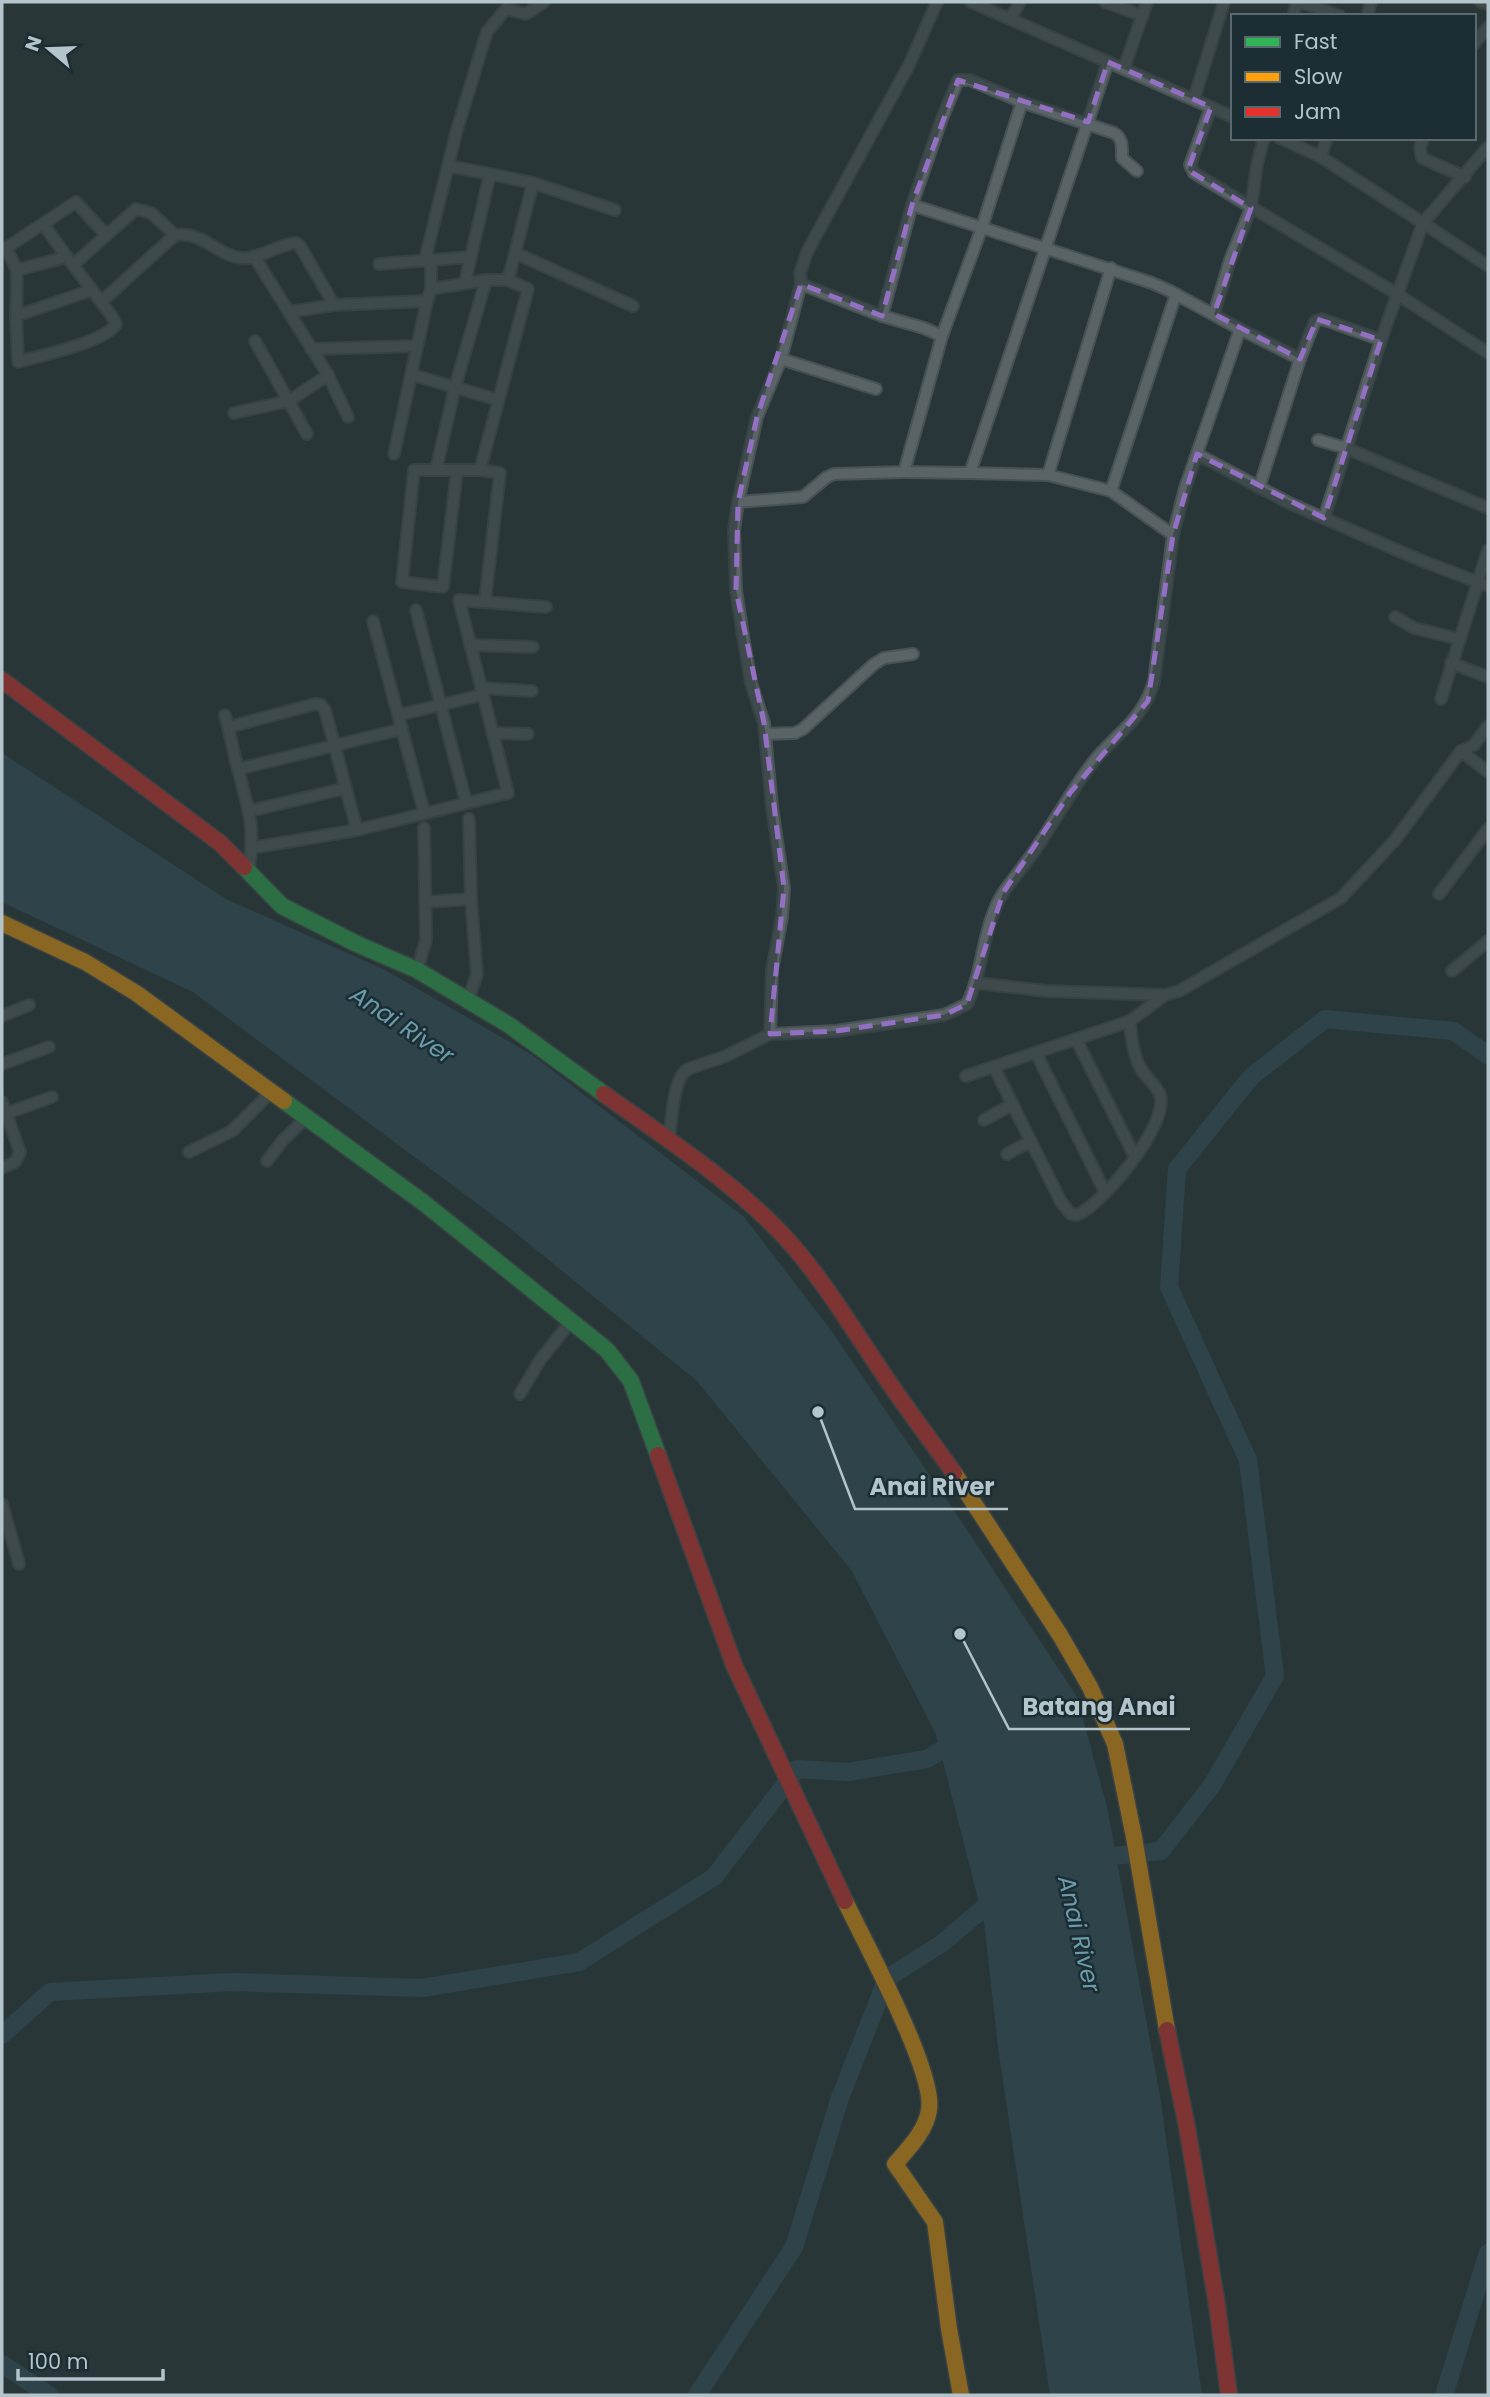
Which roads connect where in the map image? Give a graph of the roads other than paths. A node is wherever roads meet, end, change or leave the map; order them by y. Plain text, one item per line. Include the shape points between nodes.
1 (544, 2) edge
2 (937, 2) edge
3 (971, 2) edge
4 (1020, 2) edge
5 (1105, 2) edge
6 (1147, 2) edge
7 (1224, 2) edge
8 (1298, 2) edge
9 (1481, 2) edge
10 (1488, 4) edge
11 (1334, 14) edge
12 (1143, 16) junction
13 (1010, 19) junction
14 (1488, 27) edge
15 (1476, 42) edge
16 (1108, 62) junction
17 (1124, 68) junction
18 (1194, 99) junction
19 (1022, 102) junction
20 (1211, 107) junction
21 (1231, 116) edge
22 (1088, 122) junction
23 (1263, 140) edge
24 (1284, 140) edge
25 (1326, 140) edge
26 (1422, 140) edge
27 (1488, 147) edge
28 (1321, 157) junction
29 (448, 166) junction
30 (1137, 171) dead end
31 (490, 174) junction
32 (1465, 177) junction
33 (533, 183) junction
34 (912, 205) junction
35 (1251, 208) junction
36 (615, 210) dead end
37 (1423, 223) junction
38 (43, 224) junction
39 (981, 230) junction
40 (106, 235) junction
41 (175, 235) junction
42 (4, 249) edge
43 (1045, 249) junction
44 (515, 253) junction
45 (254, 256) junction
46 (471, 257) junction
47 (428, 260) junction
48 (70, 261) junction
49 (1487, 263) edge
50 (379, 264) dead end
51 (1111, 268) junction
52 (17, 270) junction
53 (486, 280) junction
54 (508, 280) junction
55 (465, 282) junction
56 (801, 284) junction
57 (431, 289) junction
58 (92, 290) junction
59 (1176, 294) junction
60 (1397, 294) junction
61 (428, 301) junction
62 (101, 302) junction
63 (334, 305) junction
64 (633, 306) dead end
65 (289, 312) junction
66 (1214, 314) junction
67 (16, 316) junction
68 (882, 316) junction
69 (1240, 329) junction
70 (942, 336) junction
71 (1381, 340) junction
72 (255, 341) dead end
73 (417, 346) junction
74 (311, 349) junction
75 (1488, 353) edge
76 (780, 359) junction
77 (1300, 359) junction
78 (327, 375) junction
79 (413, 375) junction
80 (455, 387) junction
81 (876, 388) dead end
82 (498, 400) junction
83 (289, 401) junction
84 (234, 413) dead end
85 (348, 417) dead end
86 (307, 434) dead end
87 (1318, 440) dead end
88 (1346, 448) junction
89 (394, 454) dead end
90 (1197, 454) junction
91 (436, 470) junction
92 (457, 470) junction
93 (480, 470) junction
94 (904, 472) junction
95 (970, 473) junction
96 (1048, 475) junction
97 (1259, 488) junction
98 (1111, 491) junction
99 (738, 502) junction
100 (1488, 508) edge
101 (1324, 517) junction
102 (1173, 535) junction
103 (1488, 550) edge
104 (1484, 584) edge
105 (485, 601) junction
106 (546, 607) dead end
107 (416, 610) dead end
108 (1395, 617) dead end
109 (373, 621) dead end
110 (1459, 639) junction
111 (470, 645) junction
112 (533, 647) dead end
113 (913, 654) dead end
114 (1451, 663) junction
115 (1488, 677) edge
116 (2, 680) edge
117 (481, 691) junction
118 (532, 691) dead end
119 (1441, 699) dead end
120 (440, 705) junction
121 (225, 715) dead end
122 (398, 715) junction
123 (1488, 726) edge
124 (229, 727) junction
125 (402, 729) junction
126 (492, 733) junction
127 (528, 734) dead end
128 (765, 734) junction
129 (335, 744) junction
130 (1461, 751) junction
131 (237, 769) junction
132 (1488, 772) edge
133 (345, 788) junction
134 (466, 802) junction
135 (250, 811) junction
136 (424, 812) junction
137 (469, 819) dead end
138 (424, 828) dead end
139 (1488, 829) edge
140 (357, 830) junction
141 (252, 848) junction
142 (248, 874) junction
143 (1438, 894) dead end
144 (471, 899) junction
145 (425, 901) junction
146 (2, 923) edge
147 (1488, 941) edge
148 (417, 970) junction
149 (1452, 971) dead end
150 (976, 982) junction
151 (1165, 995) junction
152 (468, 1000) junction
153 (29, 1005) dead end
154 (2, 1016) edge
155 (1130, 1021) junction
156 (769, 1034) junction
157 (1076, 1039) junction
158 (49, 1047) dead end
159 (1036, 1053) junction
160 (2, 1064) edge
161 (994, 1067) junction
162 (966, 1076) dead end
163 (272, 1091) junction
164 (52, 1097) dead end
165 (2, 1102) edge
166 (1013, 1104) junction
167 (4, 1114) edge
168 (307, 1117) junction
169 (984, 1120) dead end
170 (668, 1140) junction
171 (1031, 1141) junction
172 (189, 1152) dead end
173 (1007, 1154) dead end
174 (1135, 1157) junction
175 (267, 1161) dead end
176 (2, 1168) edge
177 (1105, 1192) junction
178 (572, 1320) junction
179 (520, 1394) dead end
180 (2, 1504) edge
181 (19, 1564) dead end
182 (961, 2395) edge
183 (1230, 2395) edge

1 - 29 street via 526,14 506,9 487,32
2 - 56 street via 909,65 802,262
3 - 13 street
4 - 13 street
5 - 12 street
6 - 12 street
7 - 18 street
8 - 11 street
9 - 10 street
12 - 17 street
13 - 16 street
14 - 15 street
16 - 17 street
16 - 22 street
17 - 18 street
18 - 20 street
19 - 22 street
19 - 34 street via 970,80 958,80
19 - 39 street
20 - 21 street
20 - 35 street via 1190,169
22 - 30 street via 1119,136 1122,158
22 - 43 street
23 - 35 street
24 - 28 street
25 - 28 street
26 - 32 street via 1422,158
27 - 32 street
28 - 37 street
29 - 31 street
29 - 47 street
31 - 33 street
31 - 46 street
32 - 37 street
33 - 36 street
33 - 44 street
34 - 39 street
34 - 68 street
35 - 60 street
35 - 66 street
37 - 49 street
37 - 60 street
38 - 40 street via 76,202
38 - 42 street
38 - 48 street
39 - 43 street
39 - 70 street
40 - 41 street via 136,209 151,213
40 - 48 street
41 - 45 street via 194,235 238,257
41 - 62 street
42 - 52 street
43 - 51 street
43 - 95 street
44 - 54 street
44 - 64 street
45 - 63 street via 296,243
45 - 65 street
46 - 47 street
46 - 55 street
47 - 50 street
47 - 57 street
48 - 52 street
48 - 58 street
51 - 59 street
51 - 96 street
52 - 67 street
53 - 54 street
53 - 55 street
53 - 80 street
54 - 82 street via 528,289
55 - 57 street
56 - 68 street
56 - 76 street
57 - 61 street
58 - 62 street
58 - 67 street
59 - 66 street
59 - 98 street
60 - 71 street
60 - 75 street
61 - 63 street
61 - 73 street
62 - 67 street via 116,324 114,328 18,362
63 - 65 street
65 - 74 street
66 - 69 street
68 - 70 street
69 - 77 street
69 - 90 street
70 - 94 street
71 - 77 street via 1317,318
71 - 88 street
72 - 83 street
73 - 74 street
73 - 79 street
74 - 78 street
76 - 81 street
76 - 99 street via 757,417
77 - 97 street
78 - 83 street
78 - 85 street
79 - 80 street
79 - 89 street
80 - 82 street
80 - 91 street
82 - 93 street
83 - 84 street
83 - 86 street
87 - 88 street
88 - 100 street
88 - 101 street
90 - 97 street
90 - 102 street
91 - 92 street
91 - 92 street via 414,470 402,582 443,587
92 - 93 street
93 - 105 street via 500,473
94 - 95 street
94 - 99 street via 834,474 803,497
95 - 96 street
96 - 98 street
97 - 101 street
98 - 102 street
99 - 128 street via 736,590 751,683
101 - 104 street
102 - 150 street via 1148,701 1070,793 1003,893
103 - 104 street
104 - 110 street
105 - 106 street
105 - 111 street via 459,600
107 - 120 street
108 - 110 street via 1414,628
109 - 122 street
110 - 114 street
111 - 112 street
111 - 117 street
113 - 128 street via 874,664 803,729
114 - 115 street
114 - 119 street
116 - 142 street via 220,843
117 - 118 street
117 - 120 street
117 - 126 street
120 - 122 street
120 - 134 street
121 - 124 street
122 - 125 street
123 - 130 street via 1474,745
124 - 129 street via 318,704 325,710
124 - 131 street
125 - 129 street
125 - 136 street
126 - 127 street
126 - 134 street via 508,793
128 - 156 street via 784,888 772,970
129 - 131 street
129 - 133 street
130 - 132 street
130 - 151 street via 1395,840 1341,898
131 - 135 street
133 - 135 street
133 - 140 street
134 - 136 street
135 - 141 street
136 - 140 street
137 - 144 street
138 - 145 street
139 - 143 street
140 - 141 street
141 - 142 street
142 - 148 street via 282,906
144 - 145 street
144 - 152 street via 477,974
145 - 148 street via 425,948
146 - 163 street via 99,969
147 - 149 street
148 - 152 street
150 - 151 street via 1046,991
150 - 156 street via 967,1004 944,1015 836,1031
151 - 155 street
152 - 170 street
153 - 154 street
155 - 157 street
155 - 174 street via 1134,1052 1160,1093 1161,1105
156 - 170 street via 682,1071
157 - 159 street
157 - 174 street
158 - 160 street
159 - 161 street
159 - 177 street
161 - 162 street
161 - 166 street
163 - 168 street
163 - 172 street via 232,1131
164 - 167 street
165 - 167 street
166 - 169 street
166 - 171 street
167 - 176 street via 20,1152 15,1162
168 - 175 street
168 - 178 street
170 - 183 street via 747,1200 782,1234 840,1308 957,1476 1095,1696 1115,1744 1134,1837 1194,2163
171 - 173 street
171 - 177 street via 1071,1214 1084,1212
174 - 177 street
178 - 179 street
178 - 182 street via 607,1350 631,1381 734,1665 914,2046 930,2102 924,2124 895,2164 935,2222
180 - 181 street

